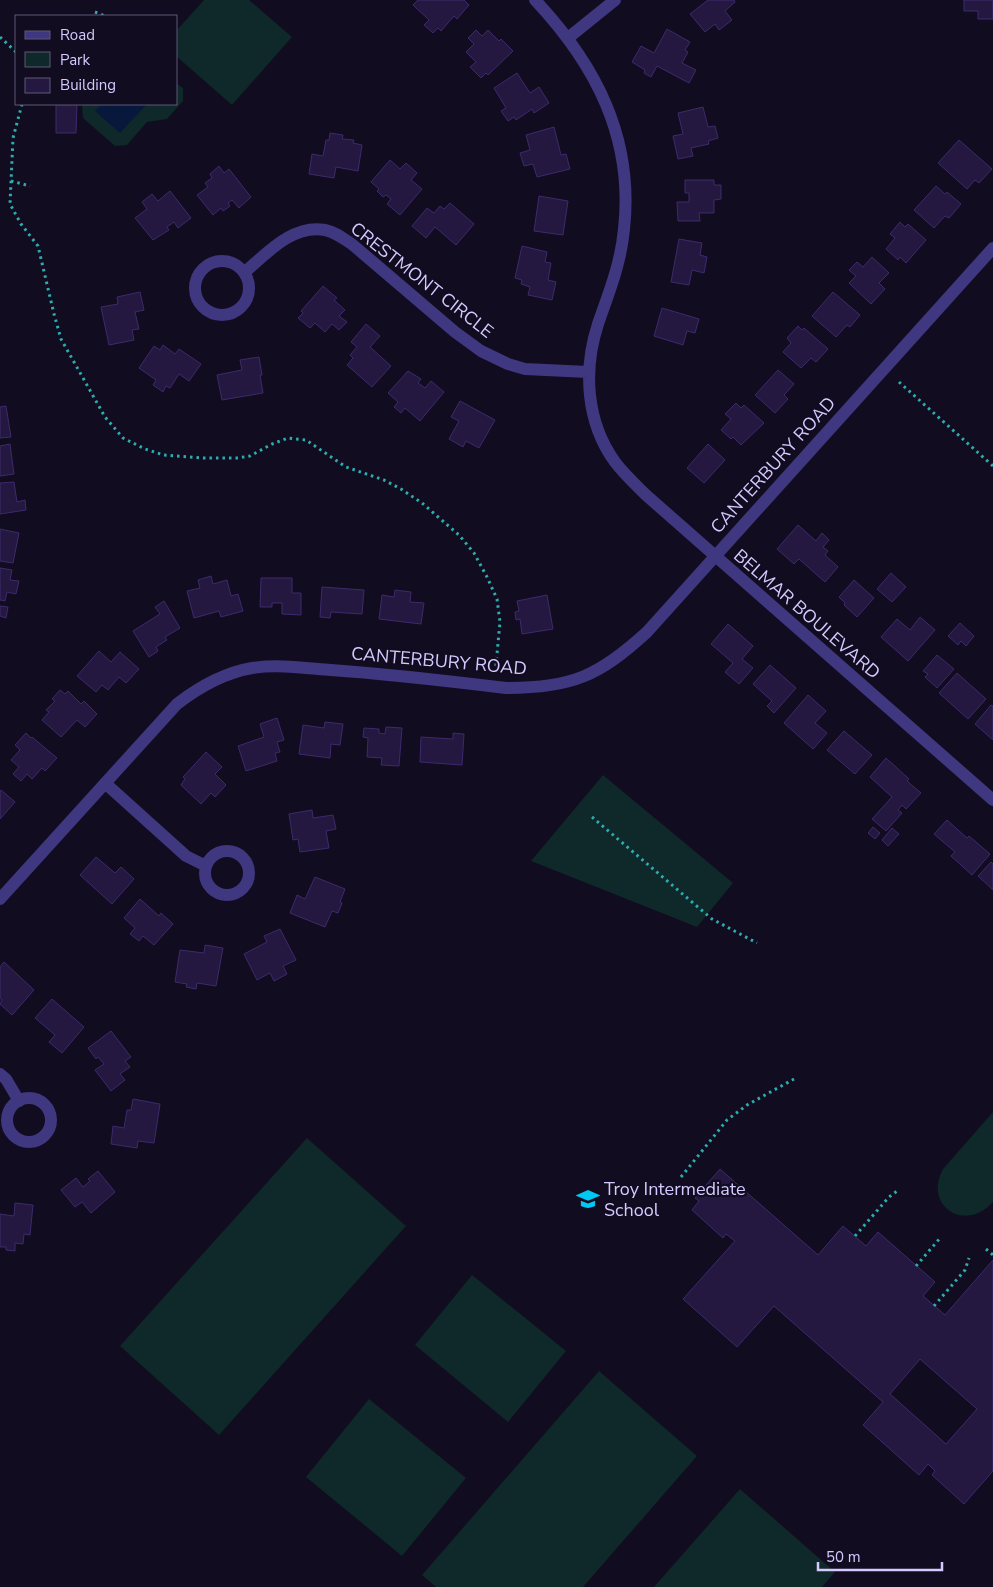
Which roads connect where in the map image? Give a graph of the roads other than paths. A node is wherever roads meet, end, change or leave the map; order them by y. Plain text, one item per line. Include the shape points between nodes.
1 (535, 0) edge
2 (615, 0) edge
3 (568, 38) junction
4 (993, 248) edge
5 (245, 272) junction
6 (588, 372) junction
7 (715, 556) junction
8 (105, 783) junction
9 (993, 800) edge
10 (206, 866) dead end
11 (0, 899) edge
12 (0, 1074) edge
13 (19, 1101) dead end

1 - 3 street, BELMAR BOULEVARD
2 - 3 street
3 - 6 street, BELMAR BOULEVARD via 586,63 612,116 626,186 621,254 592,345
4 - 7 street, CANTERBURY ROAD
5 - 5 street via 227,261 206,266 195,284 200,304 218,315 238,310 249,292
5 - 6 street, CRESTMONT CIRCLE via 290,236 314,229 326,230 353,245 481,351 525,369
6 - 7 street, BELMAR BOULEVARD via 599,433 615,461 646,495
7 - 8 street, CANTERBURY ROAD via 623,654 595,672 572,681 506,688 271,666 227,674 177,704
7 - 9 street, BELMAR BOULEVARD
8 - 10 street via 186,856
8 - 11 street, CANTERBURY ROAD
12 - 13 street

